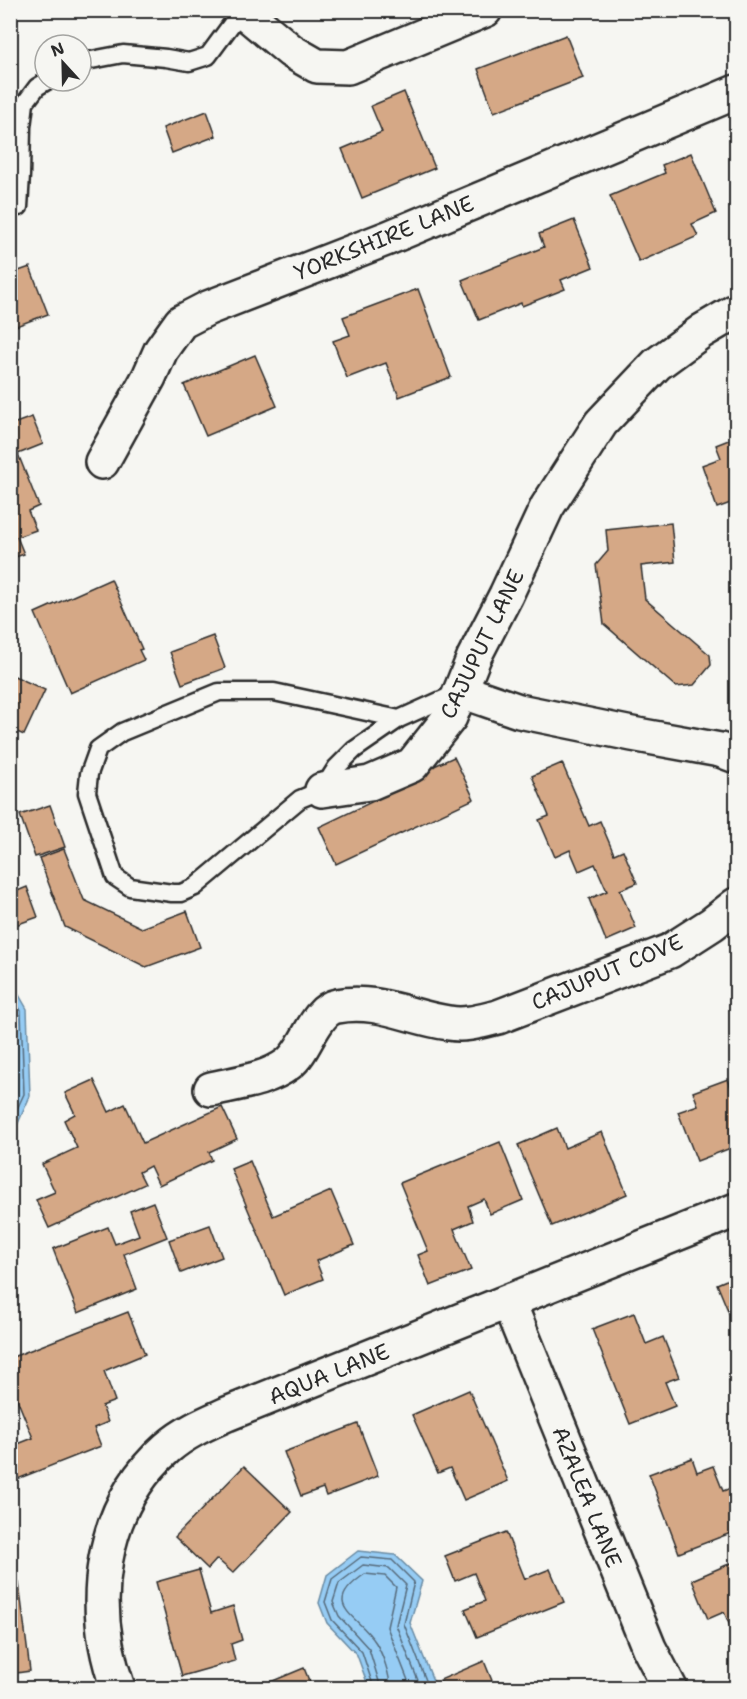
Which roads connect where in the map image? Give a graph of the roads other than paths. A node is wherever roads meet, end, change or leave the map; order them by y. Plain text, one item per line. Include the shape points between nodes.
1 (242, 10) edge
2 (485, 10) edge
3 (93, 60) edge
4 (33, 92) edge
5 (736, 92) edge
6 (19, 207) dead end
7 (736, 311) edge
8 (102, 462) dead end
9 (461, 691) junction
10 (399, 719) junction
11 (736, 756) edge
12 (322, 790) junction
13 (736, 905) edge
14 (211, 1089) dead end
15 (736, 1210) edge
16 (509, 1303) junction
17 (118, 1689) edge
18 (670, 1689) edge

1 - 2 street via 291,51 317,66 348,67
1 - 3 lane via 208,56 189,62 123,54
4 - 6 lane via 25,103 22,127
5 - 8 street, YORKSHIRE LANE via 181,322 160,350
7 - 9 street, CAJUPUT LANE via 657,364 601,423 547,507
9 - 10 lane
9 - 11 street via 519,711
9 - 12 street, CAJUPUT LANE via 450,717 412,765 370,783
10 - 12 lane via 354,750
10 - 12 lane, CAJUPUT LANE via 274,692 219,692 122,732 98,749 87,793 115,878 130,887 181,893 195,887 300,799
13 - 14 street, CAJUPUT COVE via 670,951 498,1017 450,1024 395,1009 334,1006 313,1027 291,1062 273,1074
15 - 16 street, AQUA LANE
16 - 17 street, AQUA LANE via 227,1414 168,1448 126,1499 105,1556 102,1621
16 - 18 street, AZALEA LANE via 649,1648

